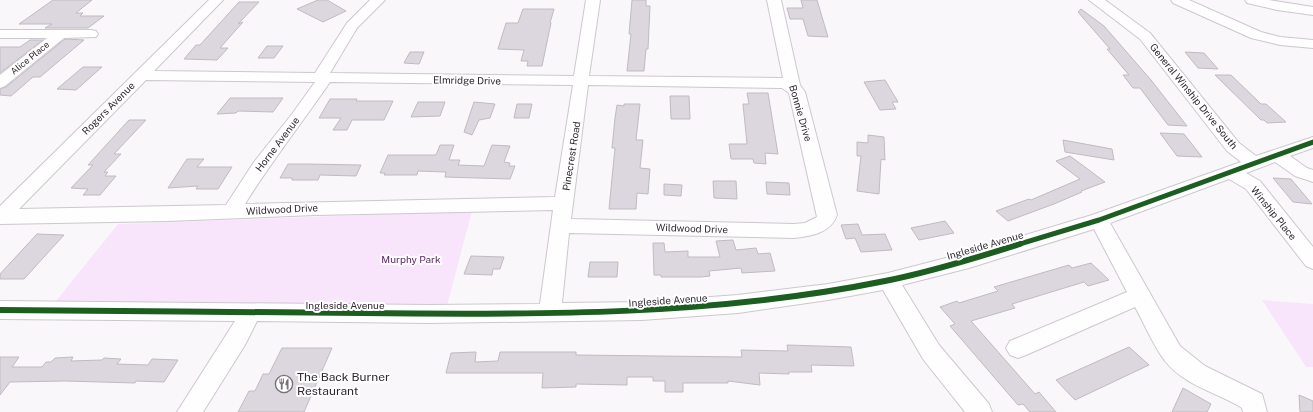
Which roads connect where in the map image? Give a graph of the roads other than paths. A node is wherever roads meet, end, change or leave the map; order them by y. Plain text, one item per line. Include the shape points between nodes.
1 (216, 0) edge
2 (378, 0) edge
3 (594, 0) edge
4 (774, 0) edge
5 (1096, 0) edge
6 (1178, 0) edge
7 (1252, 0) edge
8 (1313, 11) edge
9 (0, 34) edge
10 (61, 34) junction
11 (91, 34) dead end
12 (1313, 44) edge
13 (141, 76) junction
14 (322, 78) junction
15 (582, 81) junction
16 (0, 83) edge
17 (792, 86) junction
18 (1313, 142) edge
19 (1276, 155) junction
20 (1253, 163) junction
21 (1230, 172) junction
22 (1313, 176) edge
23 (563, 203) junction
24 (231, 212) junction
25 (0, 216) edge
26 (1100, 220) junction
27 (821, 224) joint
28 (561, 226) junction
29 (1292, 235) junction
30 (1313, 236) edge
31 (1313, 261) edge
32 (888, 281) junction
33 (1141, 295) junction
34 (0, 310) edge
35 (550, 312) junction
36 (250, 313) junction
37 (1018, 348) dead end
38 (189, 412) edge
39 (980, 412) edge
40 (1255, 412) edge

1 - 13 street, Rogers Avenue
2 - 14 street, Horne Avenue via 352,26
3 - 15 street, Pinecrest Road
4 - 17 street, Bonnie Drive
5 - 20 street, General Winship Drive South via 1145,36 1233,147
6 - 12 street via 1256,35 1280,41
7 - 8 street
9 - 10 street
10 - 11 street
10 - 16 street, Alice Place
13 - 14 street, Elmridge Drive
13 - 25 street, Rogers Avenue
14 - 15 street, Elmridge Drive
14 - 24 street, Horne Avenue via 298,118 260,166
15 - 17 street, Elmridge Drive via 716,81 784,83
15 - 23 street, Pinecrest Road
17 - 27 street, Bonnie Drive via 797,92 827,215
18 - 19 street, Ingleside Avenue
19 - 20 street, Ingleside Avenue
19 - 22 street
20 - 21 street, Ingleside Avenue
21 - 26 street, Ingleside Avenue
21 - 29 street, Winship Place via 1253,185
23 - 24 street, Wildwood Drive
23 - 28 street, Pinecrest Road
24 - 25 street, Wildwood Drive
26 - 32 street, Ingleside Avenue via 969,260
26 - 33 street
27 - 28 street, Wildwood Drive via 794,231
28 - 35 street, Pinecrest Road
29 - 30 street
29 - 31 street, Winship Place
32 - 35 street, Ingleside Avenue via 738,304 642,311
32 - 39 street via 931,352
33 - 37 street
33 - 40 street via 1164,341 1183,366 1202,378 1245,396 1253,402
34 - 36 street, Ingleside Avenue
35 - 36 street, Ingleside Avenue
36 - 38 street via 237,338

